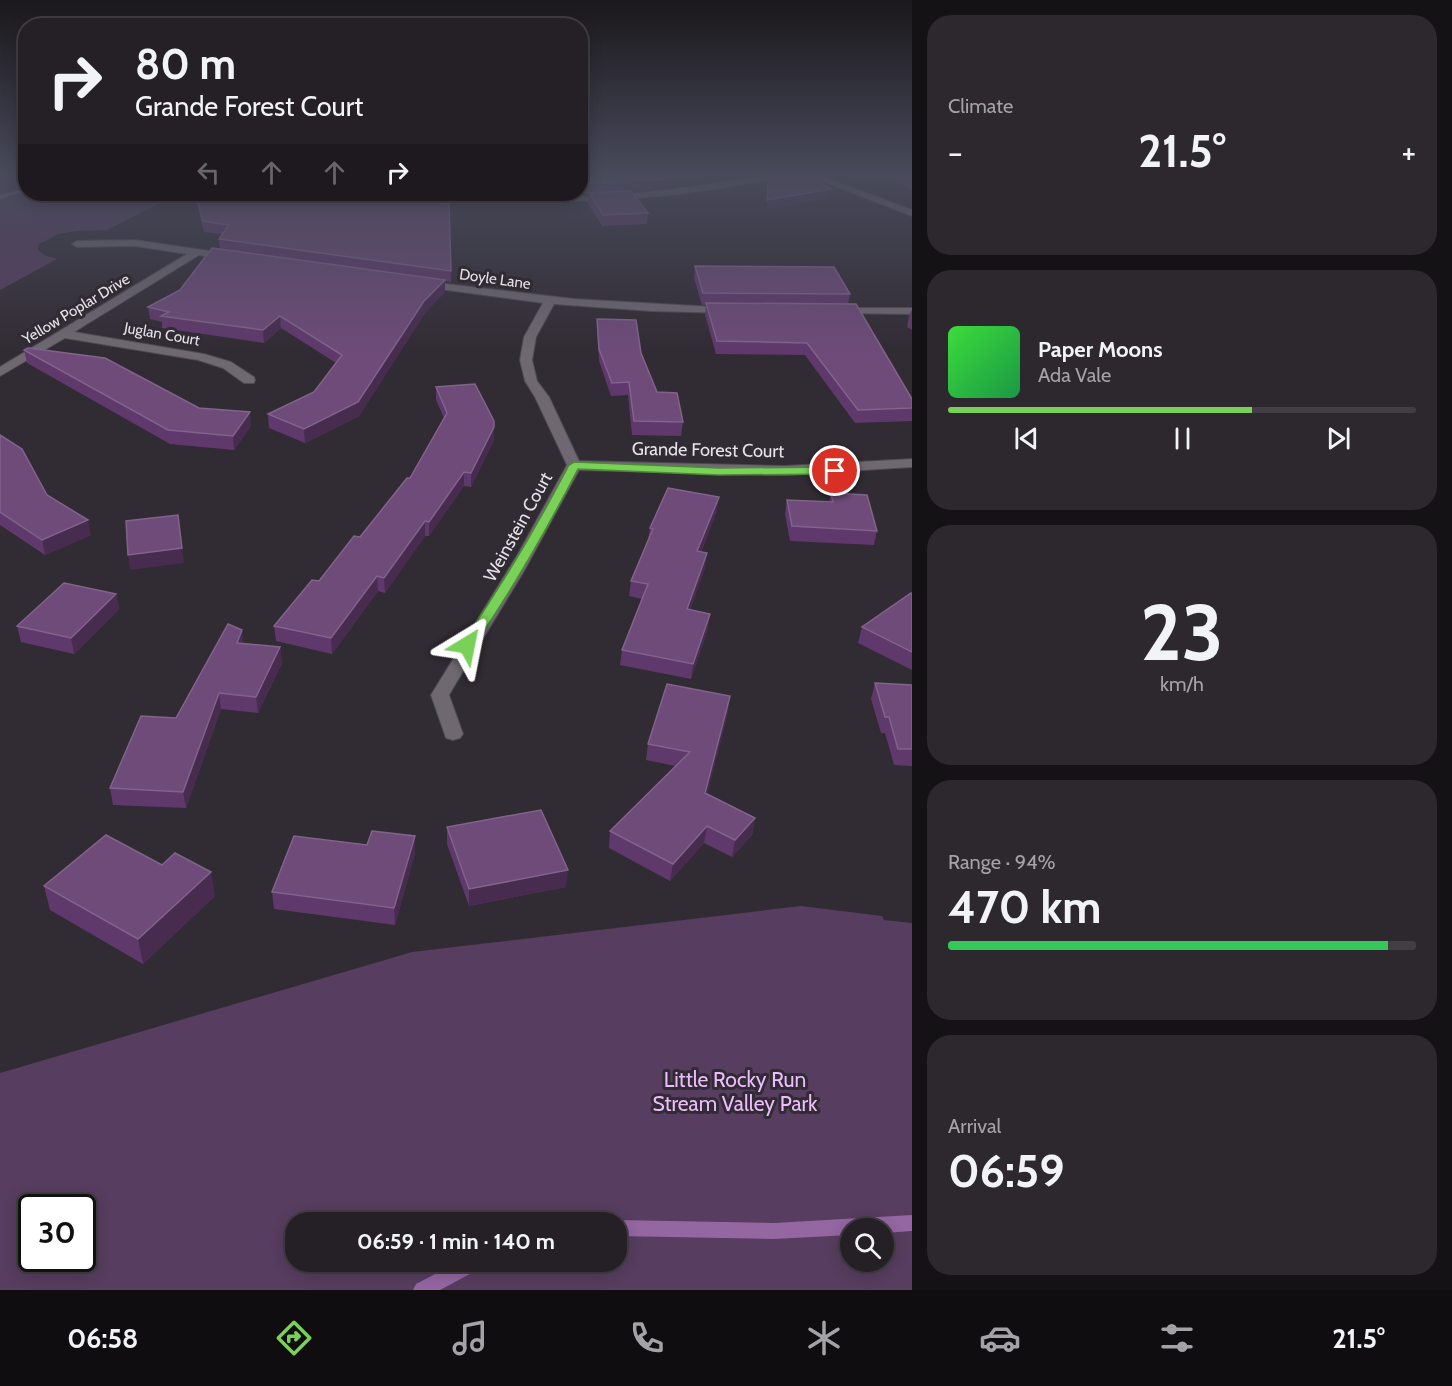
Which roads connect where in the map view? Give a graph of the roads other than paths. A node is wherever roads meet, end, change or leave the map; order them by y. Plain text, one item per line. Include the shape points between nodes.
1 (77, 244) dead end
2 (197, 252) junction
3 (244, 259) edge
4 (408, 282) edge
5 (550, 301) junction
6 (737, 310) edge
7 (830, 311) edge
8 (912, 311) edge
9 (64, 334) junction
10 (0, 372) edge
11 (249, 380) dead end
12 (912, 463) edge
13 (574, 465) junction
14 (453, 734) dead end

1 - 2 street via 135,243
2 - 3 street
2 - 9 street, Yellow Poplar Drive
4 - 5 street, Doyle Lane
5 - 6 street, Doyle Lane
5 - 13 street, Weinstein Court via 530,337 526,360 531,381
7 - 8 street
9 - 10 street, Yellow Poplar Drive
9 - 11 street, Juglan Court via 200,357 227,365
12 - 13 street, Grande Forest Court via 835,471
13 - 14 street, Weinstein Court via 539,533 454,664 440,695

